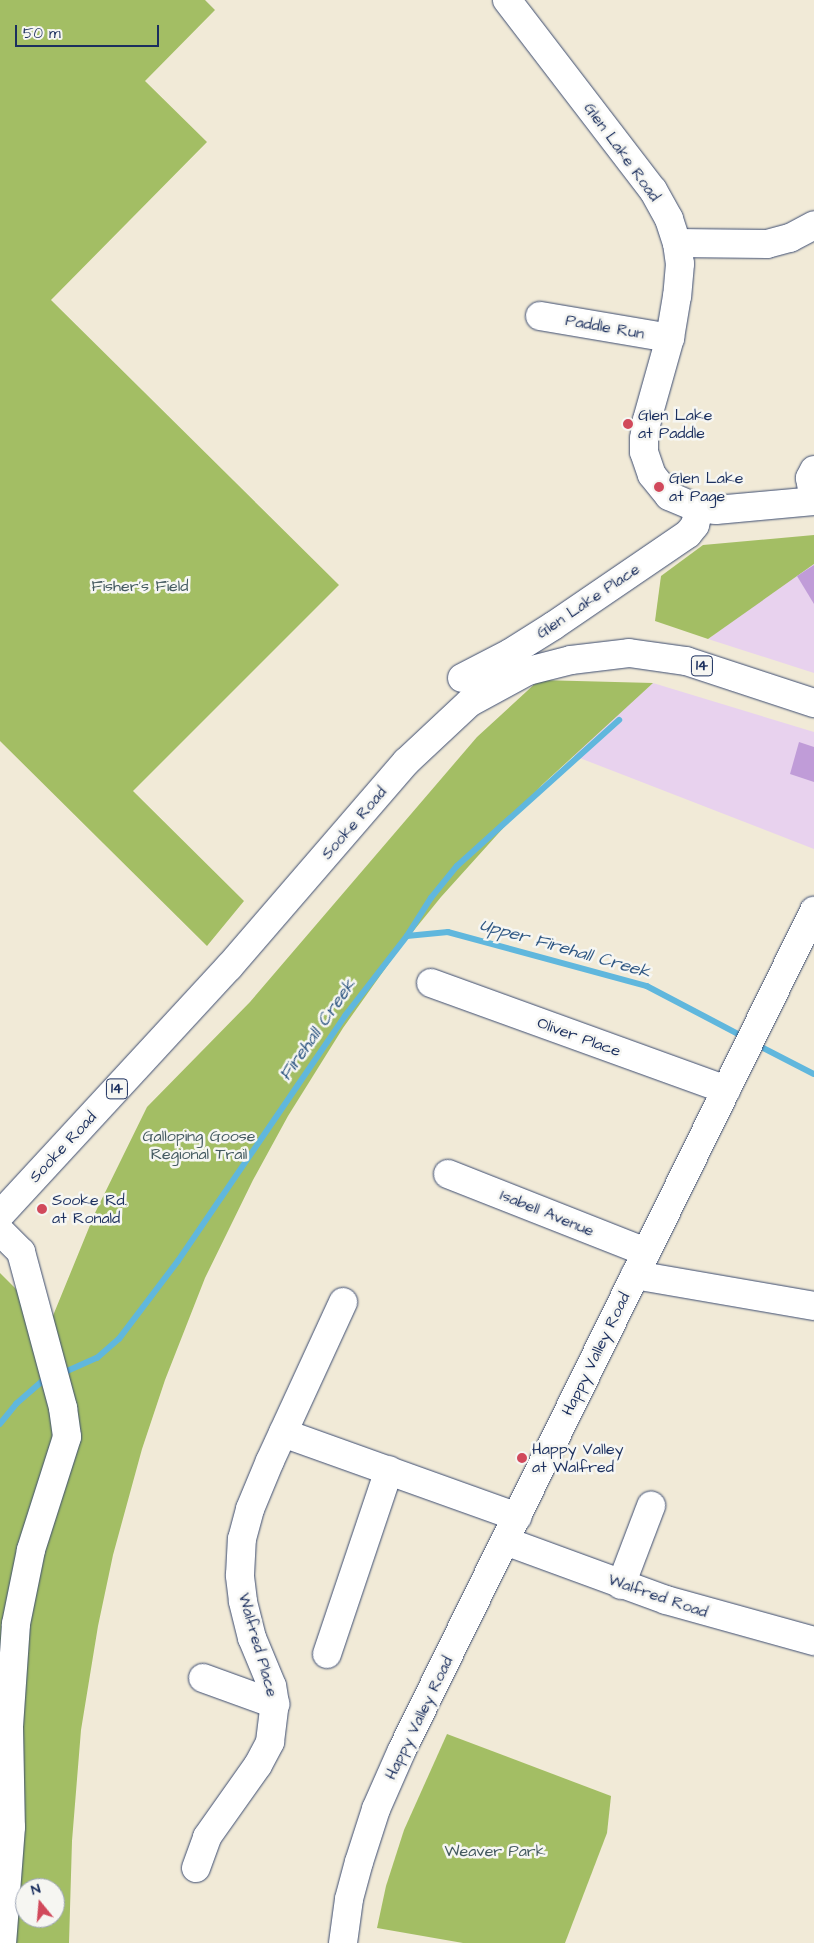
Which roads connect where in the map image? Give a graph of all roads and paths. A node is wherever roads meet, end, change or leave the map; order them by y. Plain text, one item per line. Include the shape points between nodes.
1 (507, 0) edge
2 (814, 225) edge
3 (677, 243) junction
4 (540, 316) dead end
5 (670, 338) junction
6 (814, 470) edge
7 (814, 501) edge
8 (699, 509) junction
9 (462, 678) dead end
10 (814, 703) edge
11 (814, 911) edge
12 (431, 983) dead end
13 (726, 1090) junction
14 (448, 1174) dead end
15 (1, 1216) edge
16 (640, 1263) junction
17 (342, 1302) dead end
18 (814, 1306) edge
19 (283, 1433) junction
20 (389, 1470) junction
21 (651, 1506) dead end
22 (511, 1529) junction
23 (622, 1585) junction
24 (814, 1642) edge
25 (327, 1654) dead end
26 (202, 1678) dead end
27 (275, 1704) junction
28 (196, 1868) dead end
29 (2, 1943) edge
30 (343, 1943) edge

1 - 3 street, Glen Lake Road via 653,190
2 - 3 street via 790,238 767,244
3 - 5 street, Glen Lake Road via 680,264 678,296
4 - 5 street, Paddle Run
5 - 8 street, Glen Lake Road via 647,420 644,452 652,475 670,496
6 - 7 street via 810,478
7 - 8 street, Glen Lake Road
8 - 9 street, Glen Lake Place via 688,534 553,626
10 - 15 street, Sooke Road / 14 via 686,660 630,654 570,660 528,671 469,704 406,762 247,947
11 - 13 street, Happy Valley Road
12 - 13 street, Oliver Place
13 - 16 street, Happy Valley Road
14 - 16 street, Isabell Avenue
15 - 29 street via 21,1252 68,1437 31,1550 16,1624 9,1727 11,1826
16 - 18 street, Isabell Avenue
16 - 22 street, Happy Valley Road
17 - 19 street, Walfred Place
19 - 20 street, Walfred Road
19 - 27 street, Walfred Place via 250,1509 242,1539 240,1576 252,1638 272,1686
20 - 22 street, Walfred Road
20 - 25 street
21 - 23 street
22 - 23 street, Walfred Road
22 - 30 street, Happy Valley Road via 376,1809 349,1899
23 - 24 street, Walfred Road
26 - 27 street
27 - 28 street, Walfred Place via 270,1742 258,1765 207,1837

